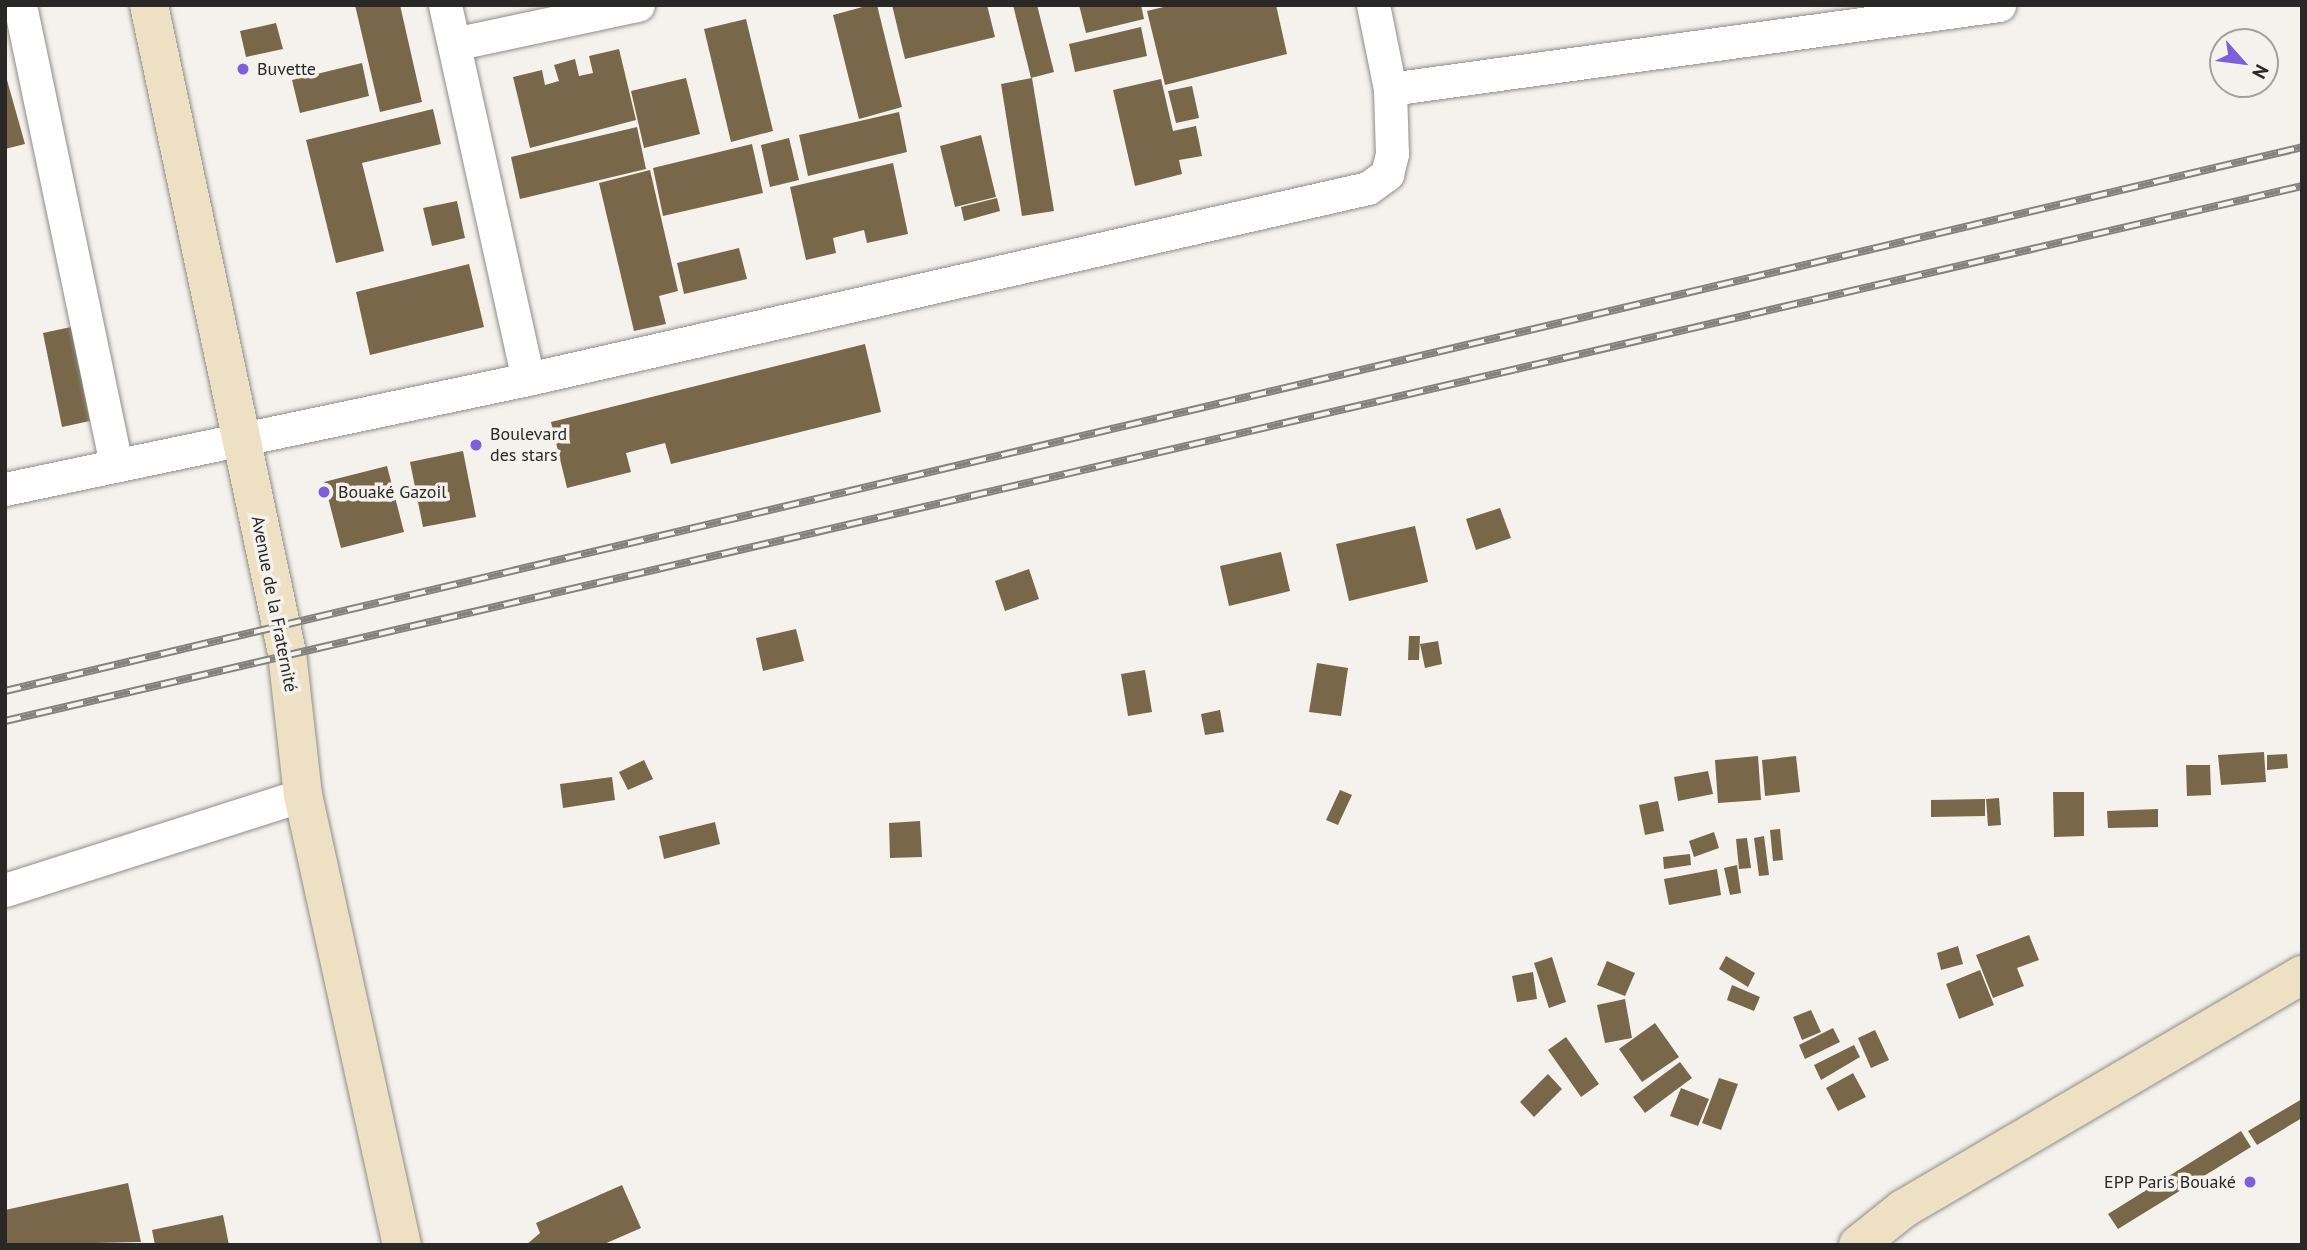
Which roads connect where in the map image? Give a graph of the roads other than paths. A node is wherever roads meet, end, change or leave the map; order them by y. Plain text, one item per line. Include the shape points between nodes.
1 (20, 5) edge
2 (149, 5) edge
3 (445, 5) edge
4 (638, 5) edge
5 (1373, 5) edge
6 (1999, 5) edge
7 (454, 44) junction
8 (1390, 89) junction
9 (528, 379) junction
10 (241, 436) junction
11 (116, 464) junction
12 (5, 489) edge
13 (303, 795) junction
14 (5, 890) edge
15 (2302, 975) edge
16 (402, 1245) edge
17 (1858, 1245) edge

1 - 11 street
2 - 10 main road, Avenue de la Fraternité
3 - 7 street
4 - 7 street
5 - 8 street
6 - 8 street
7 - 9 street
8 - 9 street via 1392,154 1387,174 1368,188
9 - 10 street
10 - 11 street
10 - 13 main road, Avenue de la Fraternité via 287,653
11 - 12 street
13 - 14 street
13 - 16 main road, Avenue de la Fraternité
15 - 17 main road via 1903,1209

